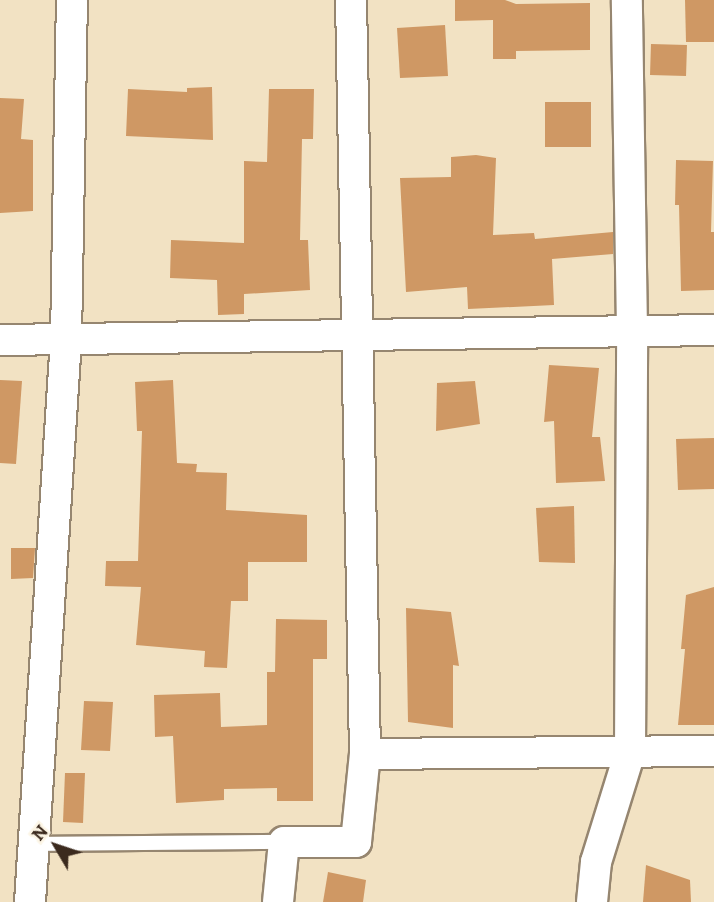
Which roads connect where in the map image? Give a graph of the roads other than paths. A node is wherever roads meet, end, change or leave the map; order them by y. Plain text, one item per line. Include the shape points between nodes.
1 (72, 0) edge
2 (351, 0) edge
3 (627, 0) edge
4 (632, 330) junction
5 (714, 330) edge
6 (357, 334) junction
7 (66, 338) junction
8 (0, 340) edge
9 (714, 751) edge
10 (630, 752) junction
11 (365, 754) junction
12 (284, 842) junction
13 (33, 844) junction
14 (30, 902) edge
15 (278, 902) edge
16 (592, 902) edge

1 - 7 street
2 - 6 street
3 - 4 street
4 - 5 street
4 - 6 street
4 - 10 street
6 - 7 street
6 - 11 street
7 - 8 street
7 - 13 street
9 - 10 street
10 - 11 street
10 - 16 street via 596,862
11 - 12 street via 356,842
12 - 13 lane
12 - 15 street
13 - 14 street

